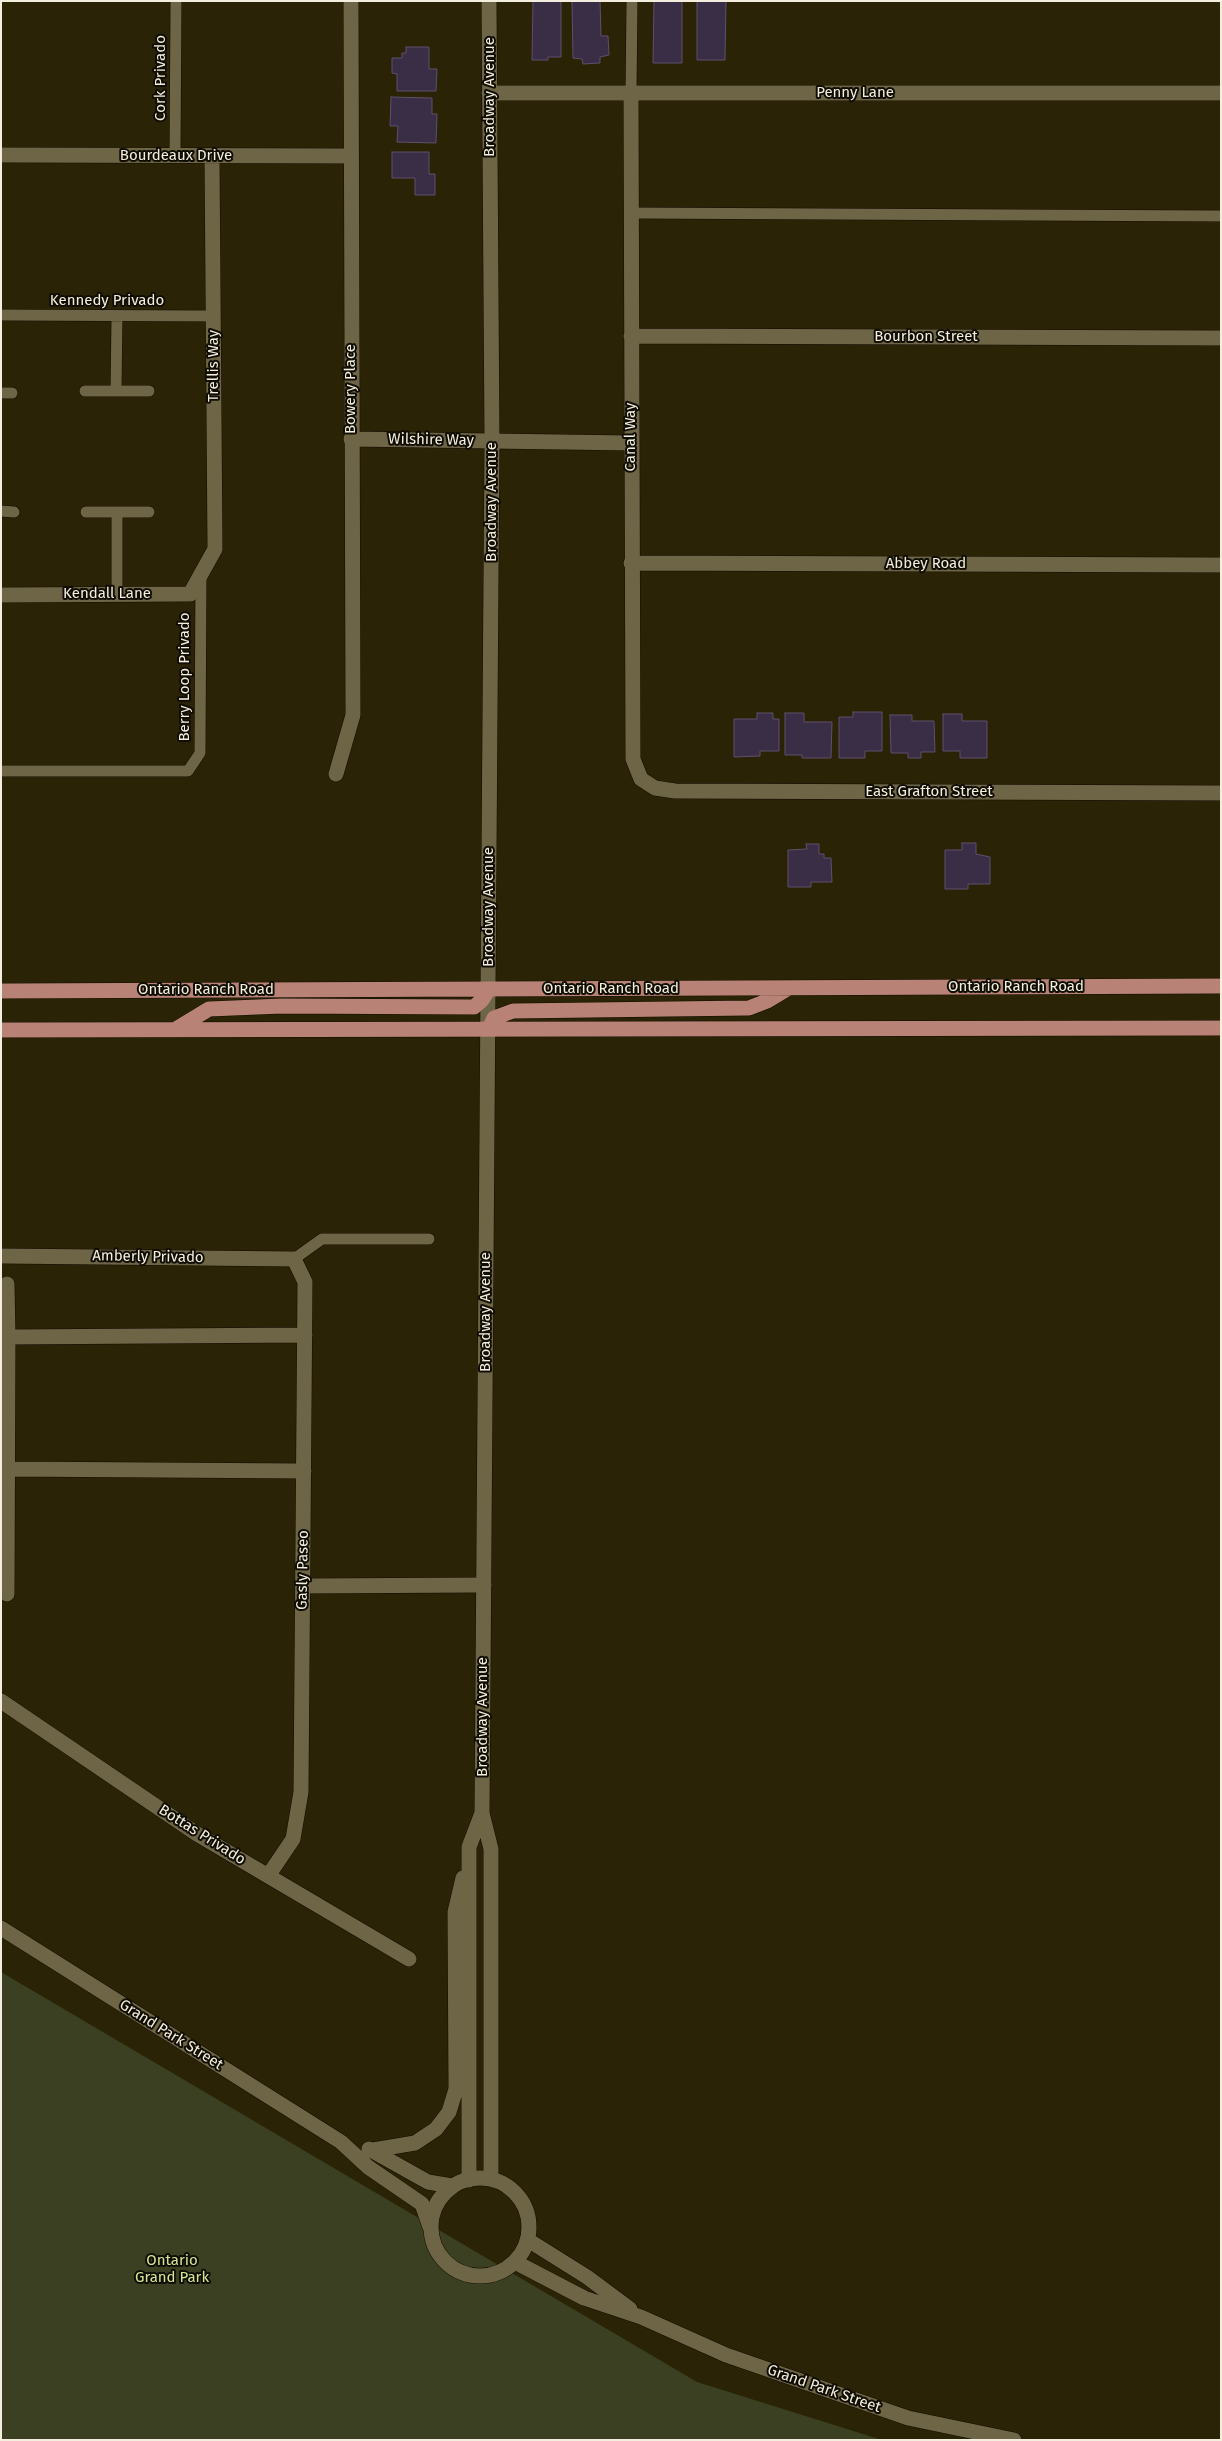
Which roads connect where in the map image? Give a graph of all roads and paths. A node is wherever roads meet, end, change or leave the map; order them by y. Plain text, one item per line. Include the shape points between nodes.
1 (176, 1) edge
2 (351, 1) edge
3 (489, 1) edge
4 (632, 1) edge
5 (489, 93) junction
6 (631, 93) junction
7 (1221, 93) edge
8 (1, 155) edge
9 (175, 156) junction
10 (212, 156) junction
11 (351, 156) junction
12 (631, 214) junction
13 (1221, 216) edge
14 (1, 315) edge
15 (117, 316) junction
16 (213, 316) junction
17 (631, 336) junction
18 (1221, 338) edge
19 (85, 391) dead end
20 (116, 391) junction
21 (148, 391) dead end
22 (351, 439) junction
23 (492, 441) junction
24 (631, 443) junction
25 (1, 512) edge
26 (14, 512) dead end
27 (86, 512) dead end
28 (117, 512) junction
29 (149, 512) dead end
30 (631, 563) junction
31 (1221, 565) edge
32 (201, 574) junction
33 (117, 594) junction
34 (1, 595) edge
35 (1, 771) edge
36 (336, 774) dead end
37 (641, 779) joint
38 (1221, 793) edge
39 (1221, 986) edge
40 (488, 989) junction
41 (787, 989) junction
42 (1, 991) edge
43 (1221, 1028) edge
44 (489, 1029) junction
45 (1, 1030) edge
46 (175, 1030) junction
47 (429, 1238) dead end
48 (1, 1256) edge
49 (294, 1259) junction
50 (7, 1284) dead end
51 (305, 1335) junction
52 (8, 1336) junction
53 (8, 1469) junction
54 (304, 1471) junction
55 (484, 1585) junction
56 (303, 1586) junction
57 (7, 1594) dead end
58 (4, 1708) edge
59 (482, 1813) junction
60 (469, 1847) junction
61 (268, 1876) junction
62 (1, 1928) edge
63 (409, 1960) dead end
64 (341, 2142) junction
65 (373, 2150) junction
66 (491, 2178) junction
67 (470, 2180) junction
68 (452, 2186) junction
69 (430, 2227) junction
70 (528, 2240) junction
71 (516, 2262) junction
72 (641, 2317) junction
73 (1014, 2440) edge

1 - 9 lane, Cork Privado
2 - 11 street, Bowery Place
3 - 5 street, Broadway Avenue
4 - 6 lane
5 - 6 street, Penny Lane
5 - 23 street, Broadway Avenue
6 - 7 street, Penny Lane
6 - 12 street, Canal Way
8 - 9 street, Bourdeaux Drive
9 - 10 street, Bourdeaux Drive
10 - 11 street, Bourdeaux Drive
10 - 16 street, Trellis Way
11 - 22 street, Bowery Place
12 - 13 lane
12 - 17 street, Canal Way
14 - 15 lane, Kennedy Privado
15 - 16 lane, Kennedy Privado
15 - 20 lane
16 - 32 street, Trellis Way via 215,549
17 - 18 street, Bourbon Street
17 - 24 street, Canal Way
19 - 20 lane
20 - 21 lane
22 - 23 street, Wilshire Way
22 - 36 street, Bowery Place via 353,715
23 - 24 street, Wilshire Way
23 - 40 street, Broadway Avenue
24 - 30 street, Canal Way
25 - 26 lane
27 - 28 lane
28 - 29 lane
28 - 33 lane
30 - 31 street, Abbey Road
30 - 37 street, Canal Way via 633,759
32 - 33 street, Kendall Lane via 190,594
32 - 35 lane, Berry Loop Privado via 200,753 188,771
33 - 34 street, Kendall Lane
37 - 38 street, East Grafton Street via 656,788 675,791
39 - 41 main road, Ontario Ranch Road
40 - 41 main road, Ontario Ranch Road
40 - 42 main road, Ontario Ranch Road
40 - 44 street, Broadway Avenue
40 - 46 main road via 474,1007 209,1009
41 - 44 main road via 749,1008 512,1010 494,1018
43 - 44 main road
44 - 46 main road
44 - 55 street, Broadway Avenue
45 - 46 main road
47 - 49 lane via 322,1239
48 - 49 street, Amberly Privado
49 - 51 street, Gasly Paseo via 306,1282
50 - 52 street
51 - 52 street
51 - 54 street, Gasly Paseo
52 - 53 street
53 - 54 street
53 - 57 street
54 - 56 street, Gasly Paseo
55 - 56 street
55 - 59 street, Broadway Avenue
56 - 61 street, Gasly Paseo via 301,1792 292,1839
58 - 61 street, Bottas Privado via 197,1834
59 - 60 street, Broadway Avenue
59 - 66 street, Broadway Avenue via 491,1849
60 - 65 street via 456,1912 456,2090 449,2112 436,2129 414,2143
60 - 67 street, Broadway Avenue
61 - 63 street, Bottas Privado
62 - 64 street, Grand Park Street
64 - 65 street, Grand Park Street
64 - 69 street, Grand Park Street via 368,2167 422,2204
65 - 68 street, Grand Park Street via 428,2182
66 - 67 street
66 - 70 street via 509,2187 519,2197 530,2225
67 - 68 street
68 - 69 street via 436,2204
69 - 71 street via 438,2255 461,2273 475,2277 490,2276
70 - 71 street
70 - 72 street, Grand Park Street via 587,2277
71 - 72 street, Grand Park Street via 584,2298
72 - 73 street, Grand Park Street via 726,2355 908,2418

